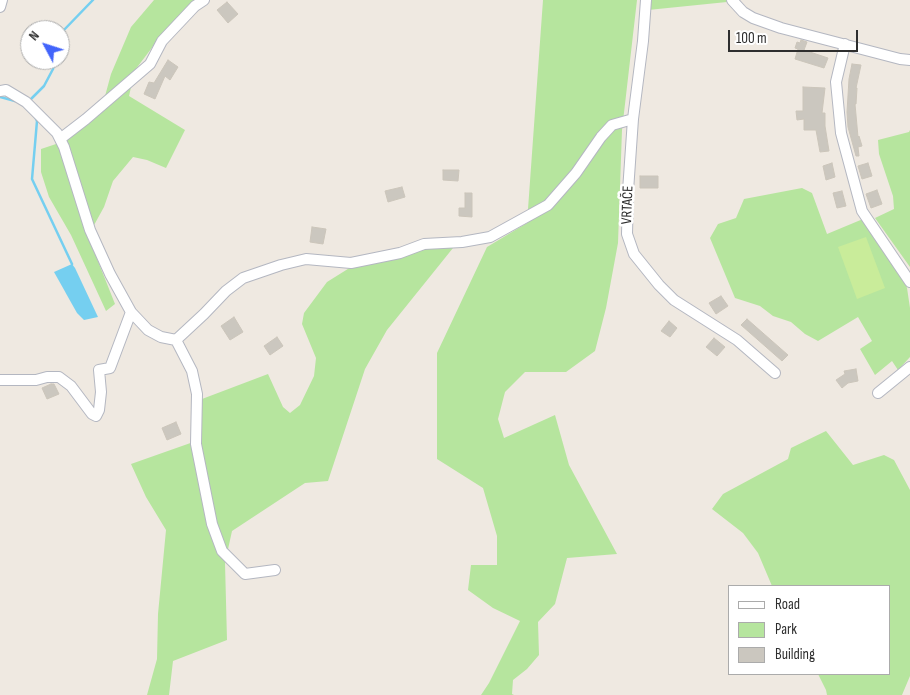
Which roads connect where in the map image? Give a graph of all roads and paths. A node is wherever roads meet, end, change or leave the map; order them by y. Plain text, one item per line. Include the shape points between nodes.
1 (2, 0) edge
2 (204, 0) edge
3 (646, 0) edge
4 (732, 0) edge
5 (0, 7) edge
6 (845, 44) junction
7 (910, 60) edge
8 (0, 91) edge
9 (633, 119) junction
10 (60, 139) junction
11 (910, 282) edge
12 (131, 312) junction
13 (176, 340) junction
14 (910, 366) edge
15 (775, 373) dead end
16 (0, 380) edge
17 (878, 393) dead end
18 (275, 570) dead end

1 - 5 street
2 - 10 street via 162,41 150,64
3 - 9 street, VRTAČE
4 - 6 street via 752,18
6 - 7 street
6 - 11 street via 836,82 841,133 862,211
8 - 10 street via 6,90 26,102
9 - 13 street via 612,125 601,136 576,173 548,205 490,236 462,242 424,244 400,253 351,263 306,260 281,265 243,278
9 - 15 street, VRTAČE via 627,234 634,254 674,300 737,340
10 - 12 street via 90,230
12 - 13 street via 148,330 162,338
12 - 16 street via 110,368 99,370 101,392 96,416 71,386 59,377
13 - 18 street via 192,371 197,394 196,444 212,524 222,551 245,574
14 - 17 street

